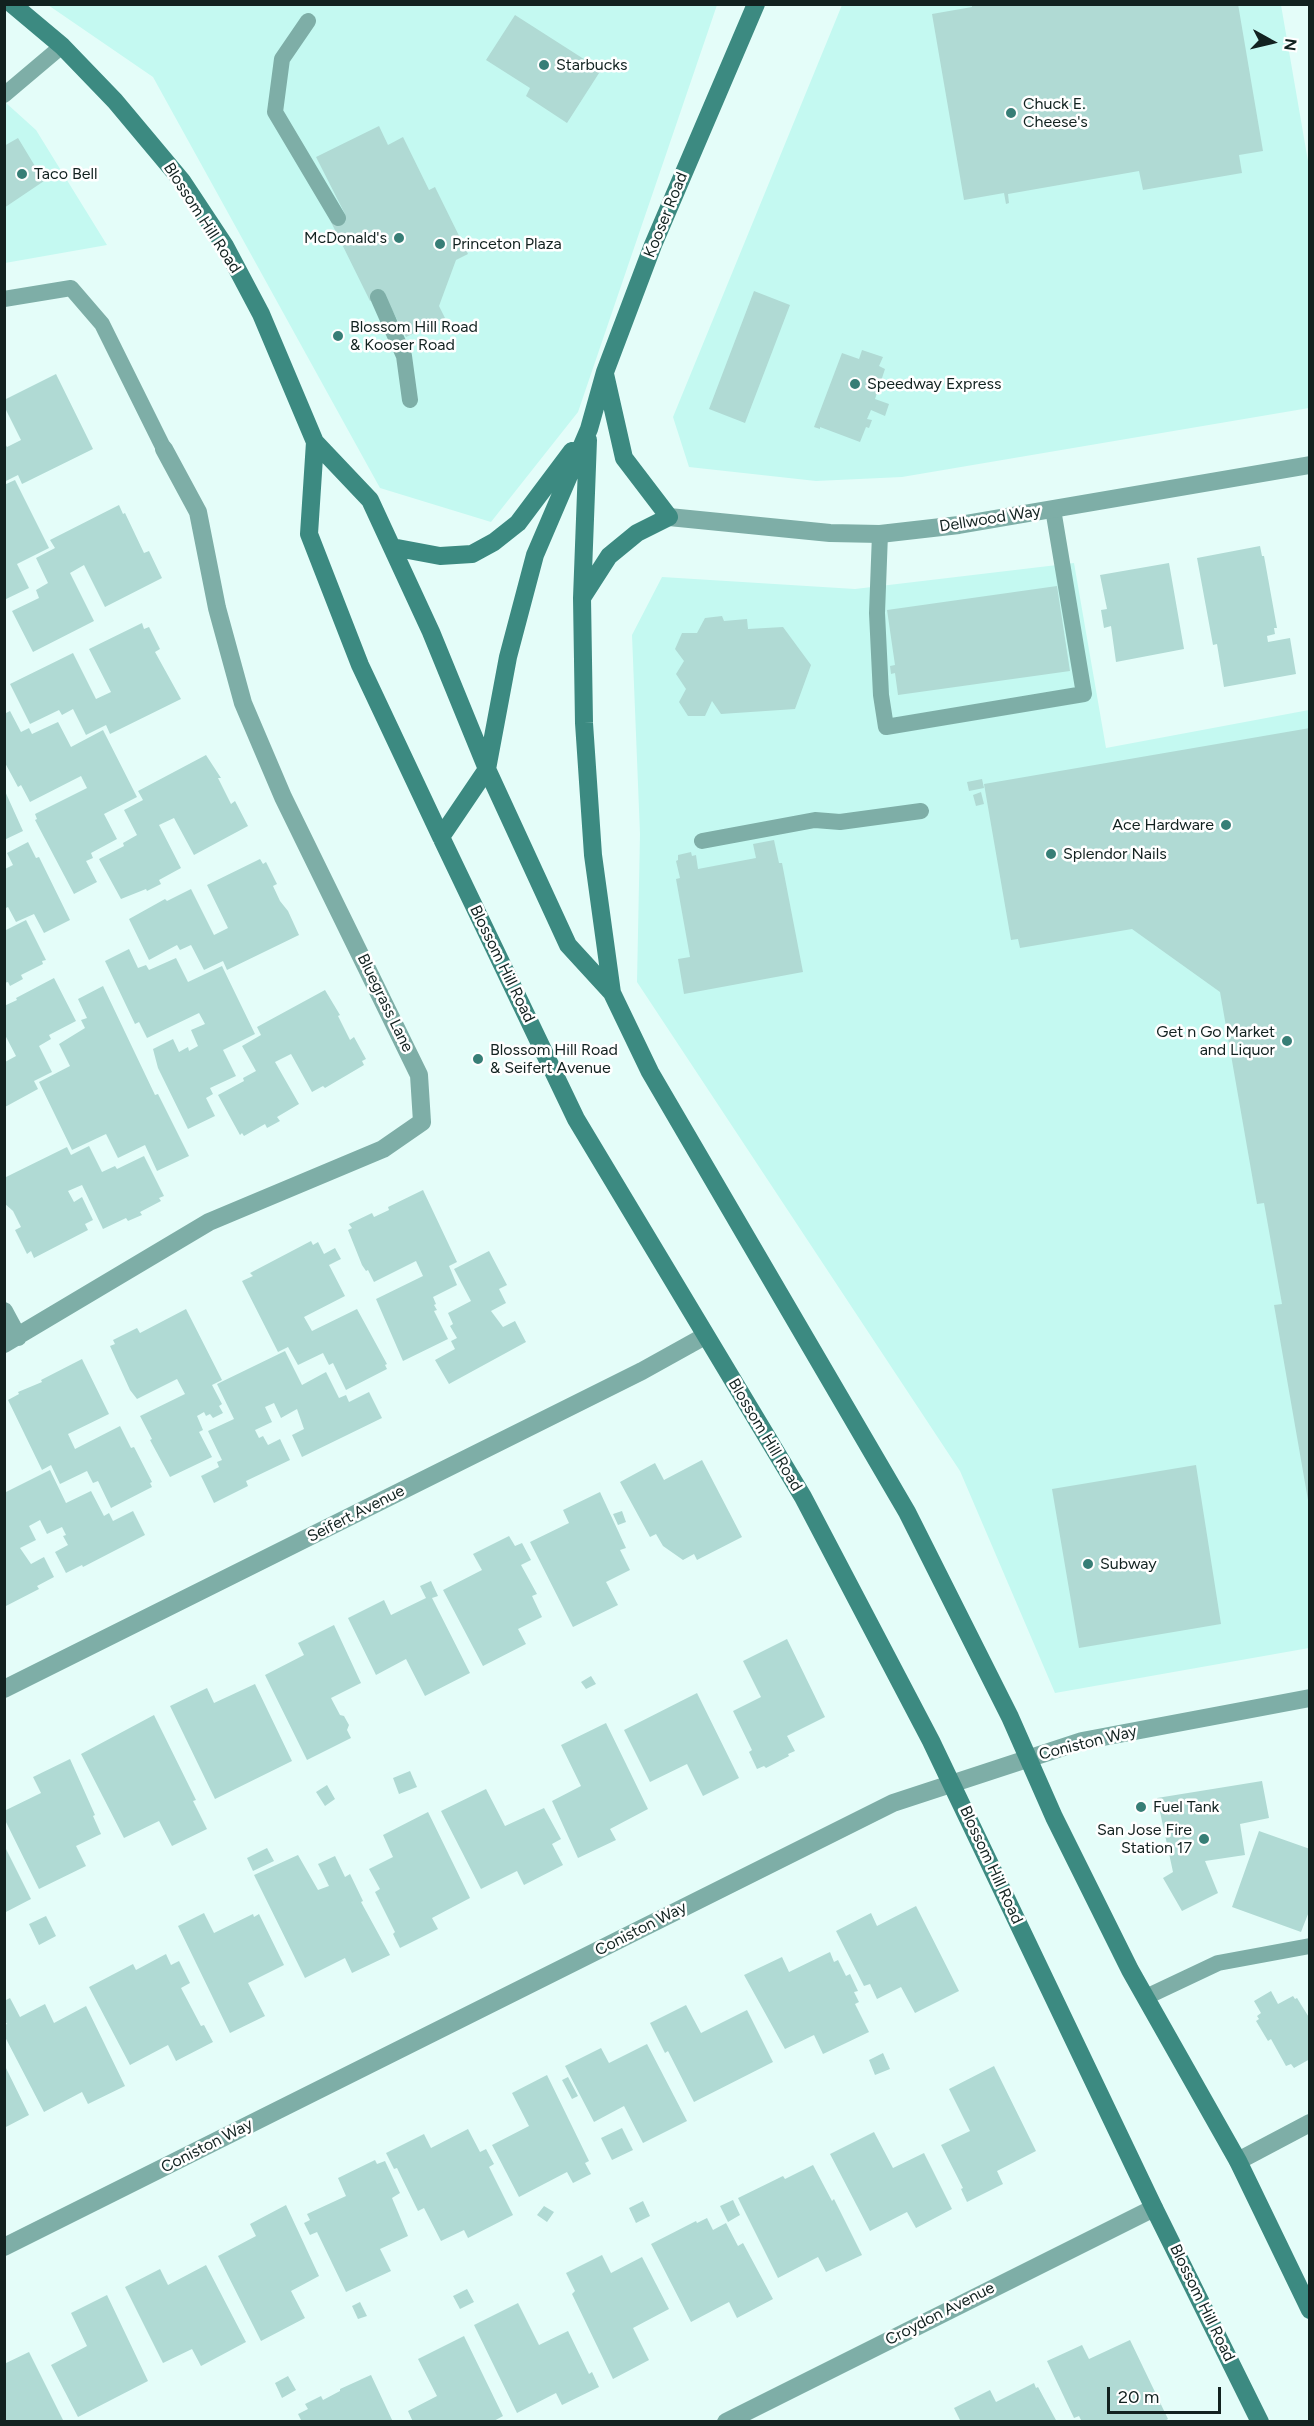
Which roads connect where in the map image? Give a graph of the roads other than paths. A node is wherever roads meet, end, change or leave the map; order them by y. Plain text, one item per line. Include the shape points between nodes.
1 (12, 4) edge
2 (756, 4) edge
3 (308, 21) dead end
4 (62, 46) junction
5 (4, 95) edge
6 (338, 218) dead end
7 (378, 297) dead end
8 (4, 299) edge
9 (605, 372) junction
10 (410, 400) dead end
11 (589, 429) junction
12 (315, 442) junction
13 (164, 449) joint
14 (1310, 465) edge
15 (1053, 509) junction
16 (669, 517) junction
17 (880, 534) junction
18 (392, 547) junction
19 (582, 598) junction
20 (487, 769) junction
21 (921, 811) dead end
22 (441, 837) junction
23 (702, 841) dead end
24 (612, 993) junction
25 (4, 1311) edge
26 (705, 1336) junction
27 (11, 1341) edge
28 (4, 1689) edge
29 (1310, 1698) edge
30 (1029, 1758) junction
31 (952, 1783) junction
32 (1310, 1946) edge
33 (1146, 1997) junction
34 (1310, 2123) edge
35 (1238, 2161) junction
36 (1154, 2208) junction
37 (4, 2247) edge
38 (1310, 2310) edge
39 (726, 2421) edge
40 (1260, 2421) edge

1 - 4 main road, Blossom Hill Road
2 - 9 main road, Kooser Road via 658,234
3 - 6 lane via 282,59 275,112
4 - 5 lane
4 - 12 main road, Blossom Hill Road via 115,101 182,181 225,246 261,314
7 - 10 lane via 404,356
8 - 13 lane via 71,288 102,324
9 - 11 main road, Kooser Road
9 - 16 main road via 624,458
11 - 18 main road via 518,523 494,542 472,554 440,556
11 - 19 main road
11 - 20 main road via 535,555 508,657
12 - 18 main road, Blossom Hill Road via 370,500
12 - 22 main road, Blossom Hill Road via 309,534 360,665
13 - 27 street, Bluegrass Lane via 198,512 217,608 243,703 283,797 420,1075 422,1122 383,1149 209,1222
14 - 15 street, Dellwood Way
15 - 17 street, Dellwood Way
15 - 17 lane via 1084,694 886,727 878,613
16 - 17 street, Dellwood Way via 830,533
16 - 19 main road via 637,533 609,556
18 - 20 main road, Blossom Hill Road
19 - 24 main road via 587,794
20 - 22 main road
20 - 24 main road, Blossom Hill Road via 568,945
21 - 23 lane via 840,822 815,819
22 - 26 main road, Blossom Hill Road via 576,1119
24 - 30 main road, Blossom Hill Road via 666,1101 906,1512
25 - 27 street
26 - 28 street, Seifert Avenue
26 - 31 main road, Blossom Hill Road via 802,1497
29 - 30 street, Coniston Way via 1082,1741
30 - 31 street, Coniston Way
30 - 33 main road, Blossom Hill Road via 1054,1817
31 - 36 main road, Blossom Hill Road
31 - 37 street, Coniston Way via 882,1808
32 - 33 lane via 1218,1963
33 - 35 main road, Blossom Hill Road
34 - 35 street
35 - 38 main road, Blossom Hill Road
36 - 39 street, Croydon Avenue
36 - 40 main road, Blossom Hill Road

